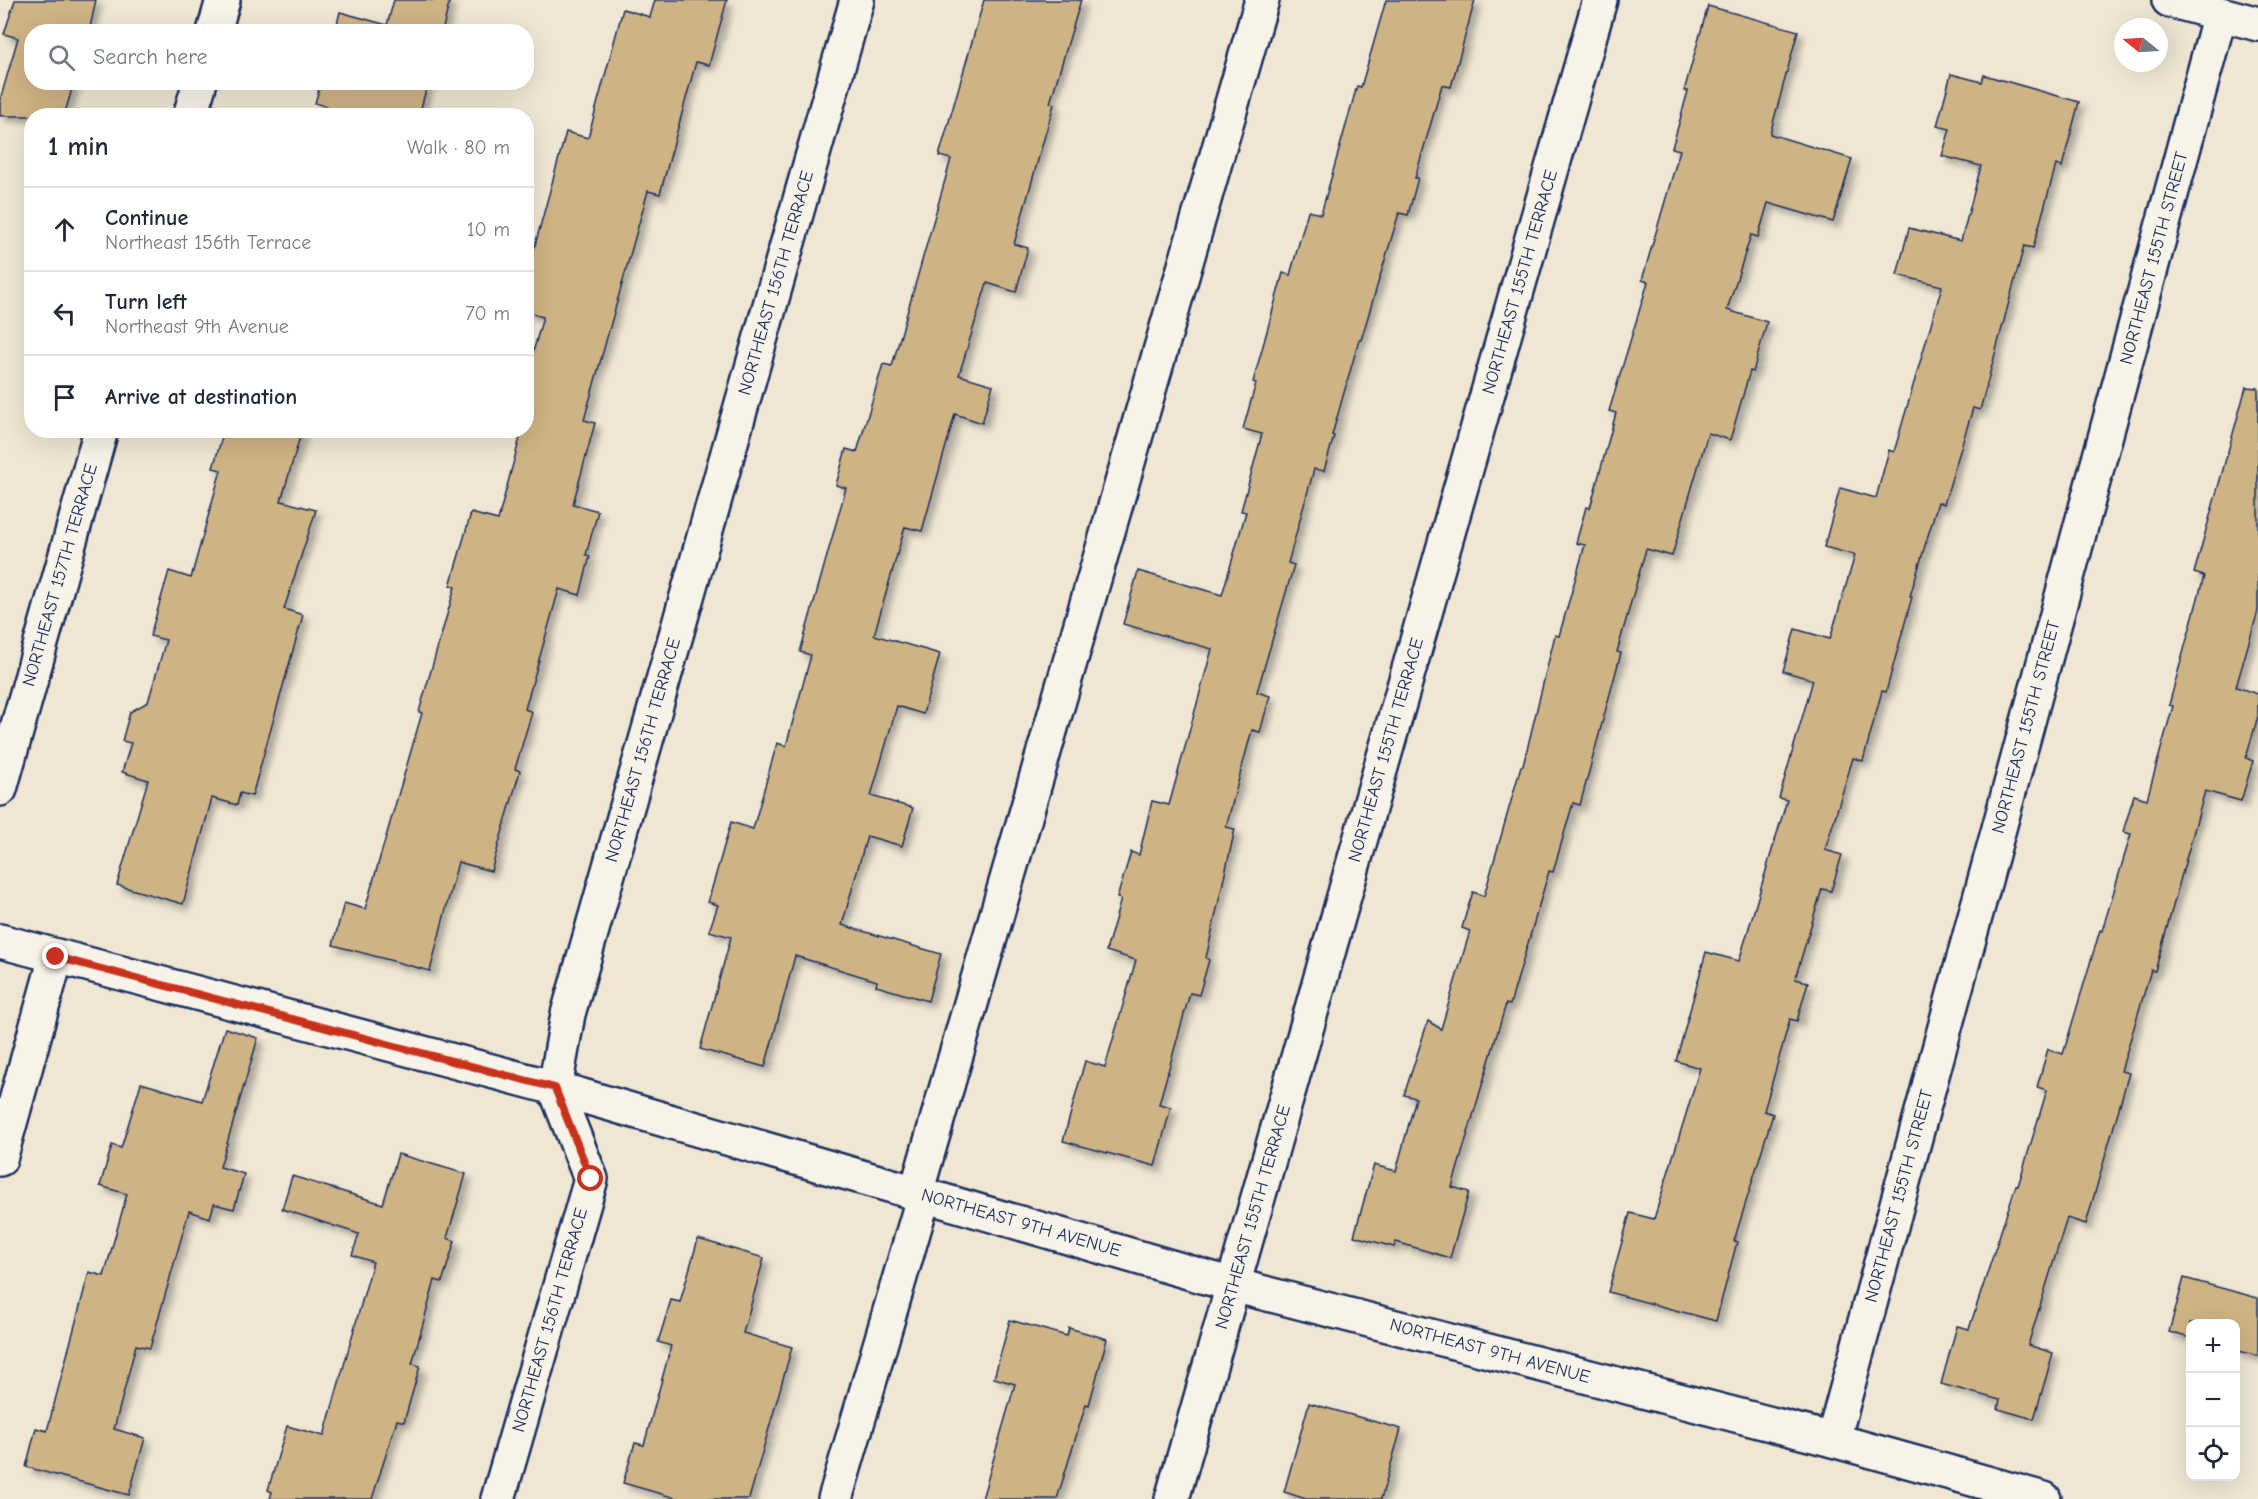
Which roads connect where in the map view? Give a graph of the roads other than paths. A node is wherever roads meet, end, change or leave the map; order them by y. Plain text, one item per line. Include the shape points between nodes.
1 (223, 0) edge
2 (857, 0) edge
3 (1262, 0) edge
4 (1600, 0) edge
5 (2169, 0) edge
6 (2220, 14) junction
7 (216, 24) edge
8 (2258, 24) edge
9 (198, 90) edge
10 (192, 108) edge
11 (99, 438) edge
12 (0, 789) edge
13 (0, 941) edge
14 (56, 957) junction
15 (555, 1088) junction
16 (0, 1159) edge
17 (920, 1194) junction
18 (1233, 1285) junction
19 (1833, 1440) junction
20 (498, 1499) edge
21 (835, 1499) edge
22 (1172, 1499) edge
23 (2044, 1499) edge

1 - 7 street
2 - 15 street, NORTHEAST 156TH TERRACE via 571,1002
3 - 17 street
4 - 18 street, NORTHEAST 155TH TERRACE
5 - 6 street
6 - 8 street
6 - 19 street, NORTHEAST 155TH STREET
9 - 10 street
11 - 12 street, NORTHEAST 157TH TERRACE
13 - 14 street, NORTHEAST 9TH AVENUE
14 - 15 street, NORTHEAST 9TH AVENUE
14 - 16 street
15 - 17 street, NORTHEAST 9TH AVENUE
15 - 20 street, NORTHEAST 156TH TERRACE via 591,1179
17 - 18 street, NORTHEAST 9TH AVENUE
17 - 21 street
18 - 19 street, NORTHEAST 9TH AVENUE
18 - 22 street, NORTHEAST 155TH TERRACE
19 - 23 street, NORTHEAST 9TH AVENUE

